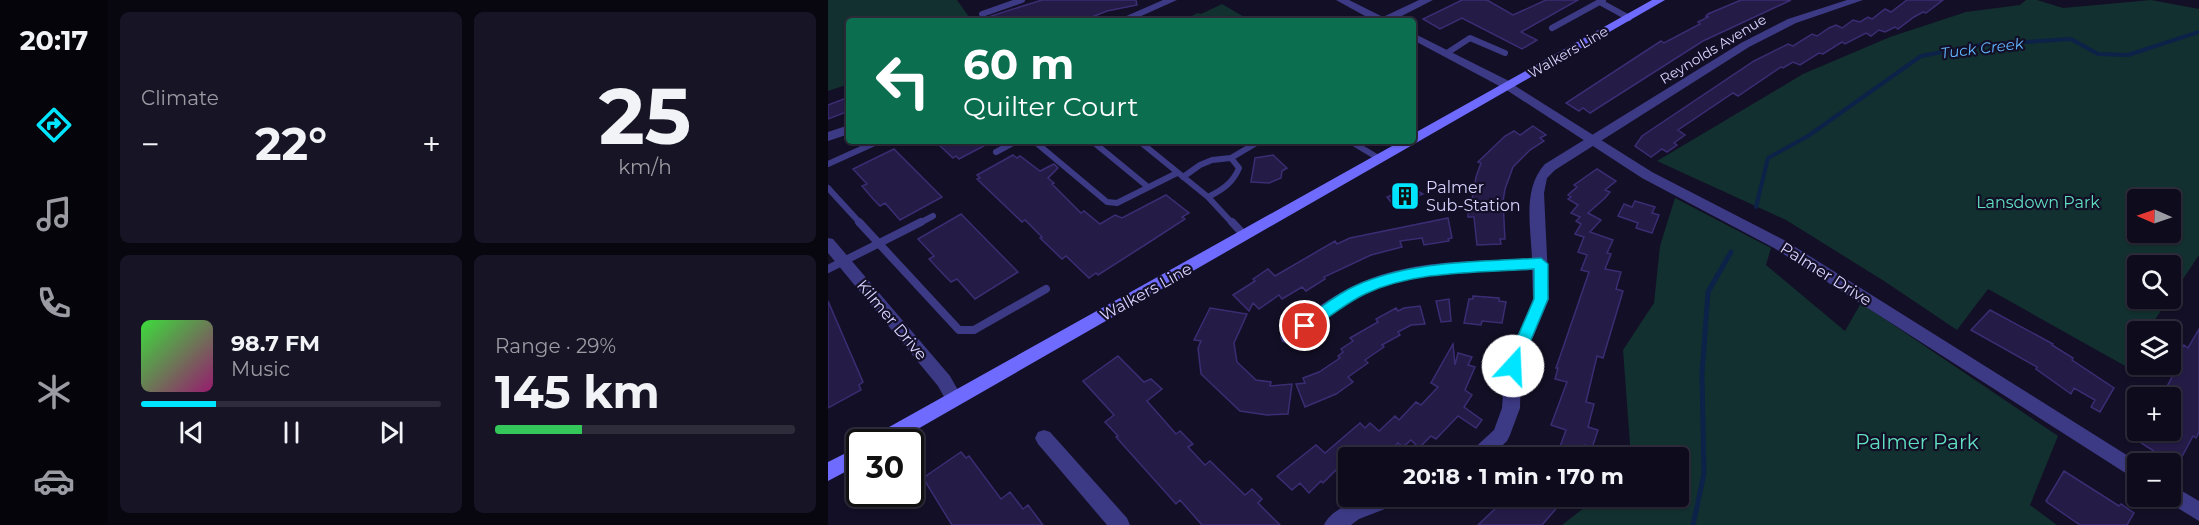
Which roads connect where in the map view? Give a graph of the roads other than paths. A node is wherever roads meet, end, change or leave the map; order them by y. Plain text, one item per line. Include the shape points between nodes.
1 (1020, 0) edge
2 (1172, 0) edge
3 (1341, 0) edge
4 (1428, 0) edge
5 (1660, 0) edge
6 (1858, 0) edge
7 (1601, 1) edge
8 (982, 14) dead end
9 (1127, 18) edge
10 (1376, 18) edge
11 (1389, 18) edge
12 (1629, 18) junction
13 (1552, 27) dead end
14 (1416, 37) edge
15 (1448, 53) junction
16 (1505, 53) dead end
17 (1509, 86) junction
18 (846, 130) edge
19 (828, 137) edge
20 (1416, 139) edge
21 (1591, 140) junction
22 (872, 144) edge
23 (1011, 144) edge
24 (1038, 144) edge
25 (1096, 144) edge
26 (1142, 144) edge
27 (1255, 144) edge
28 (1355, 144) edge
29 (1407, 144) edge
30 (996, 152) dead end
31 (1231, 158) junction
32 (1380, 159) junction
33 (828, 164) edge
34 (1180, 175) junction
35 (1148, 187) junction
36 (828, 188) edge
37 (1208, 197) junction
38 (933, 216) dead end
39 (1245, 236) junction
40 (828, 243) edge
41 (882, 244) junction
42 (844, 262) junction
43 (1541, 264) junction
44 (828, 269) edge
45 (1046, 289) dead end
46 (1288, 337) dead end
47 (954, 399) junction
48 (902, 429) edge
49 (1044, 438) dead end
50 (1488, 447) edge
51 (846, 462) edge
52 (2127, 465) edge
53 (828, 472) edge
54 (2181, 500) edge
55 (1366, 507) edge
56 (2199, 512) edge
57 (1120, 525) edge
58 (1334, 525) edge

1 - 8 lane
2 - 9 street
3 - 10 street
4 - 11 street
5 - 12 main road, Walkers Line
6 - 21 street, Reynolds Avenue via 1792,21 1744,45
7 - 12 lane
7 - 13 lane
12 - 17 main road, Walkers Line
14 - 15 street, Palmer Drive
15 - 16 lane via 1470,38
15 - 17 street, Palmer Drive
17 - 20 main road, Walkers Line
17 - 21 street, Palmer Drive
18 - 19 street
21 - 43 street, Reynolds Avenue via 1541,177 1537,193
21 - 52 street, Palmer Drive via 1647,175 1779,244
22 - 33 lane
23 - 30 lane
24 - 35 lane via 1107,202 1118,203
25 - 35 lane
26 - 34 lane
27 - 31 lane
28 - 32 lane
29 - 32 main road, Walkers Line
31 - 34 lane via 1212,160
31 - 37 lane via 1239,168 1235,180
32 - 39 main road, Walkers Line
34 - 35 lane
34 - 37 lane
36 - 41 lane
37 - 39 lane
38 - 41 lane
39 - 47 main road, Walkers Line
40 - 42 street, Kilmer Drive
41 - 42 lane
41 - 45 lane via 959,330 974,330
42 - 44 lane
42 - 47 street, Kilmer Drive via 944,381
43 - 46 street via 1441,270 1380,282 1357,291
43 - 50 street via 1541,299 1513,366 1511,408 1501,435
47 - 48 main road, Walkers Line
49 - 57 street
51 - 53 main road
54 - 56 street
55 - 58 street

